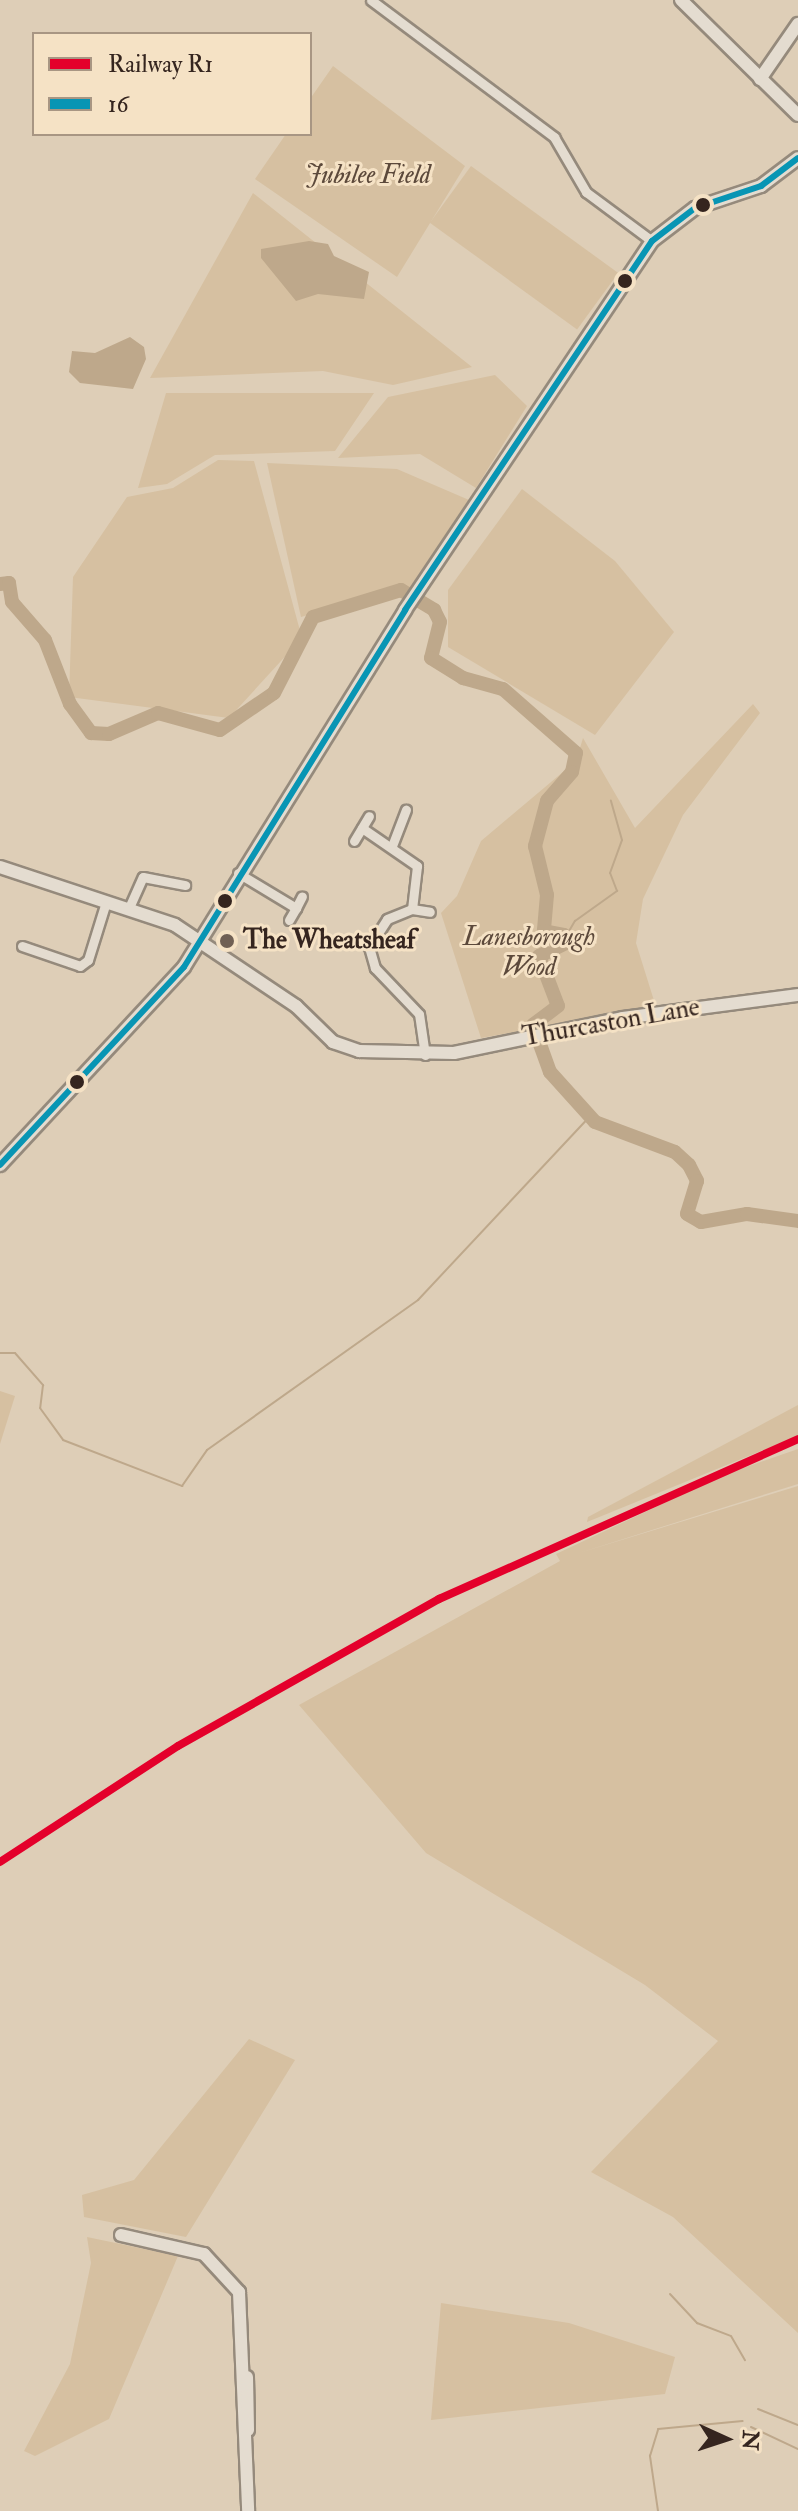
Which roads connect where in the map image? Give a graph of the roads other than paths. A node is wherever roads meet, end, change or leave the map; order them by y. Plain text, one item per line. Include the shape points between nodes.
1 (371, 0) edge
2 (681, 0) edge
3 (798, 24) edge
4 (760, 79) junction
5 (798, 115) edge
6 (798, 158) edge
7 (652, 241) junction
8 (406, 810) dead end
9 (369, 816) dead end
10 (362, 828) junction
11 (354, 841) dead end
12 (392, 846) junction
13 (0, 867) edge
14 (238, 873) junction
15 (185, 885) dead end
16 (302, 896) dead end
17 (105, 905) junction
18 (296, 908) junction
19 (412, 909) junction
20 (128, 910) junction
21 (430, 912) dead end
22 (289, 920) dead end
23 (198, 943) junction
24 (22, 946) dead end
25 (798, 995) edge
26 (425, 1055) junction
27 (0, 1165) edge
28 (121, 2235) dead end
29 (248, 2511) edge

1 - 7 street via 554,137 586,192
2 - 4 street
3 - 4 street
4 - 5 street
6 - 7 street via 761,186 695,208
7 - 14 street via 405,610
8 - 12 street
9 - 10 street
10 - 11 street
10 - 12 street
12 - 19 street via 417,866
13 - 17 street, Thurcaston Lane
14 - 18 street
14 - 23 street
15 - 20 street via 143,877
16 - 18 street
17 - 20 street, Thurcaston Lane
17 - 24 street via 88,960 80,966
18 - 22 street
19 - 21 street
19 - 26 street via 379,927 370,957 419,1014
20 - 23 street, Thurcaston Lane via 175,925
23 - 26 street, Thurcaston Lane via 281,995 336,1044
23 - 27 street via 184,967
25 - 26 street, Thurcaston Lane
28 - 29 street via 197,2251 226,2271 242,2301 245,2369 240,2403

